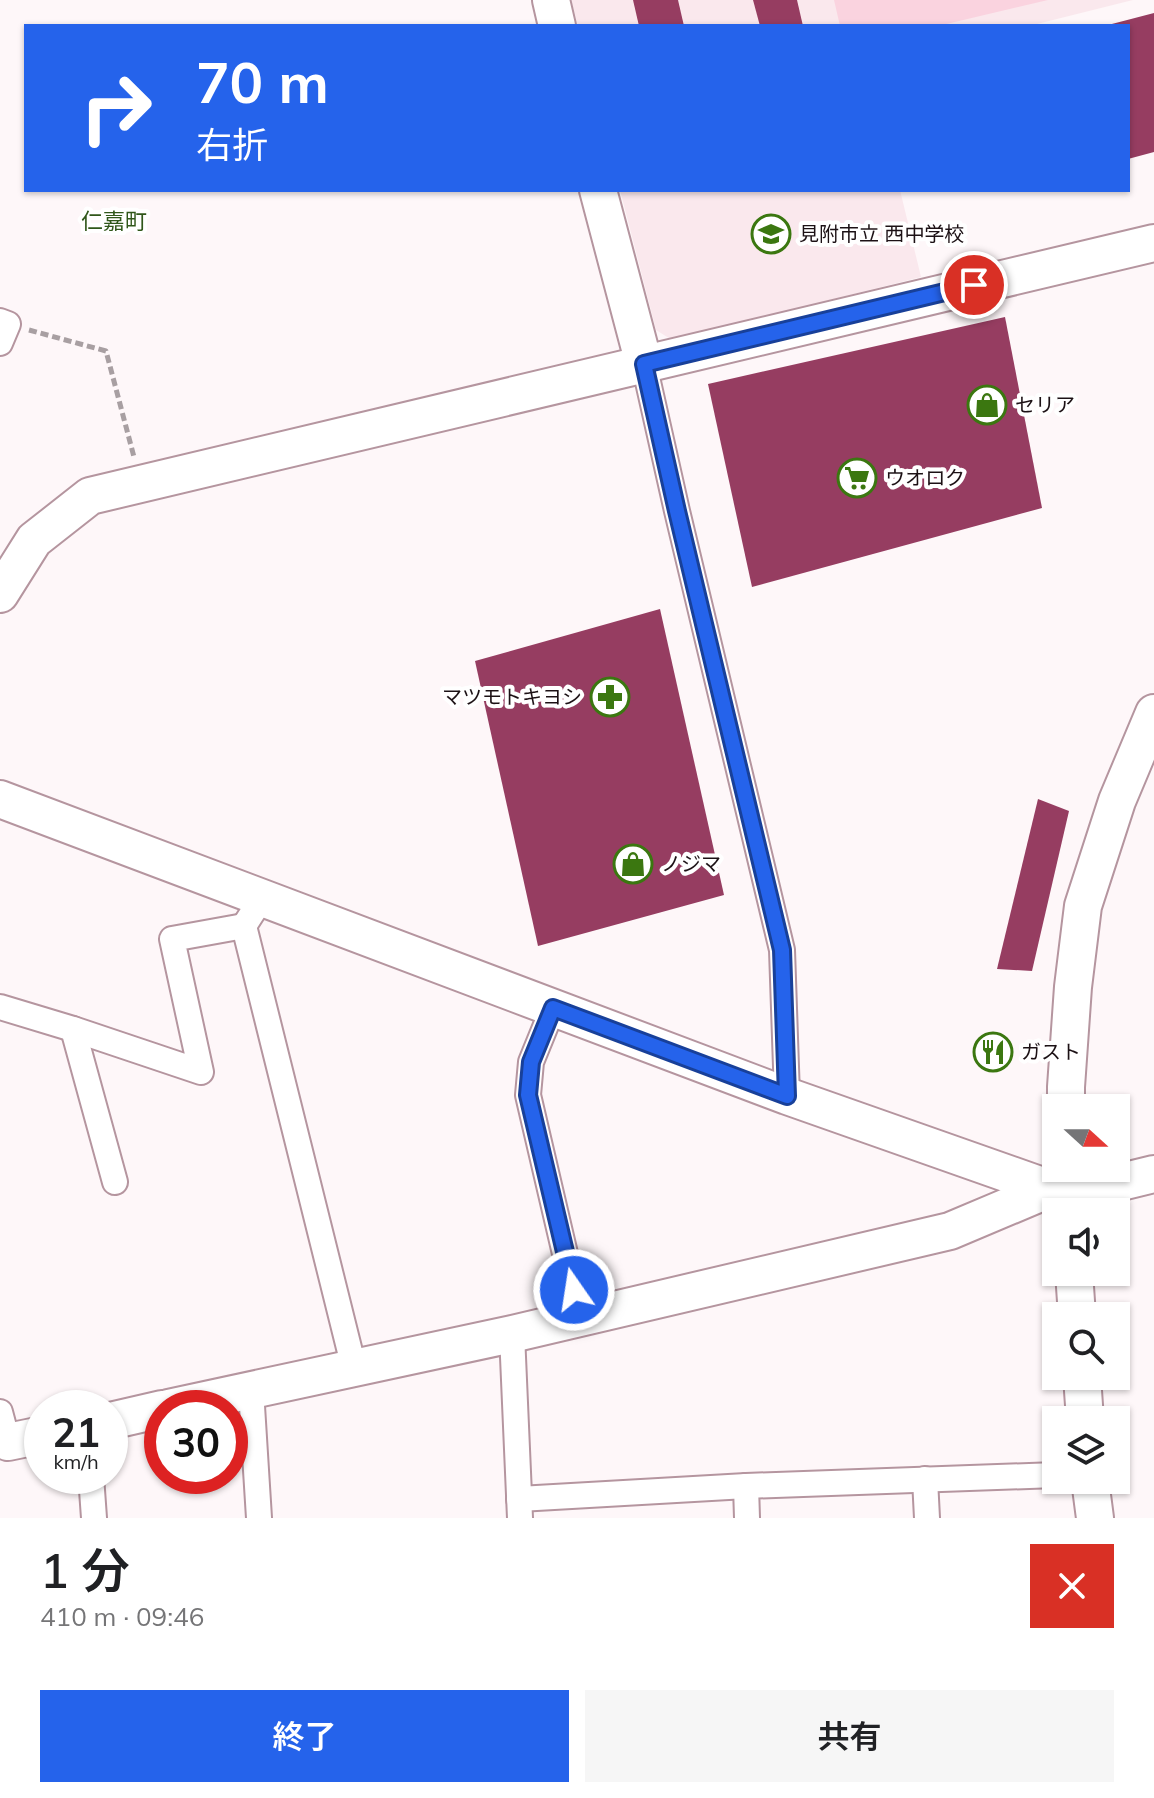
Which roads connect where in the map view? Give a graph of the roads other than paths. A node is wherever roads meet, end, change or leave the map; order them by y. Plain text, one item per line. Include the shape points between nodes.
1 (551, 0) edge
2 (557, 24) edge
3 (599, 192) edge
4 (1154, 243) edge
5 (644, 364) junction
6 (0, 594) edge
7 (1154, 713) edge
8 (0, 799) edge
9 (253, 912) junction
10 (0, 1007) edge
11 (553, 1008) junction
12 (73, 1029) junction
13 (1066, 1094) edge
14 (787, 1096) junction
15 (1154, 1174) edge
16 (115, 1182) dead end
17 (1064, 1191) edge
18 (580, 1318) junction
19 (512, 1334) junction
20 (354, 1368) junction
21 (251, 1390) junction
22 (248, 1391) edge
23 (1042, 1475) edge
24 (925, 1479) junction
25 (746, 1486) junction
26 (92, 1494) edge
27 (1092, 1494) edge
28 (519, 1509) edge
29 (94, 1518) edge
30 (259, 1518) edge
31 (747, 1518) edge
32 (927, 1518) edge
33 (1095, 1518) edge

1 - 2 street
3 - 5 street
4 - 5 street
5 - 6 street via 90,496 34,540
5 - 14 street via 782,950
7 - 13 street via 1117,801 1083,906
8 - 9 street
9 - 11 street
9 - 12 street via 172,939 201,1072
9 - 20 street
10 - 12 street
11 - 14 street
11 - 18 street via 531,1062 528,1095
12 - 16 street
14 - 17 street
15 - 17 street
17 - 18 street via 950,1231
18 - 19 street
19 - 20 street
19 - 28 street
20 - 21 street
21 - 22 street
21 - 30 street
23 - 24 street
24 - 25 street
24 - 32 street
25 - 28 street
25 - 31 street
26 - 29 street
27 - 33 street

